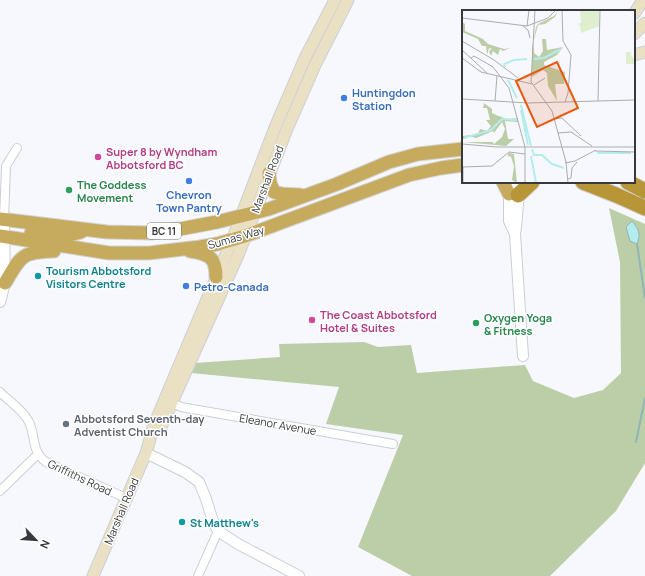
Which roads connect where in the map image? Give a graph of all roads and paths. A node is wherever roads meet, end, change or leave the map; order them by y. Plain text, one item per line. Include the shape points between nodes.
1 (335, 0) edge
2 (348, 0) edge
3 (643, 0) edge
4 (635, 12) edge
5 (645, 23) edge
6 (635, 33) edge
7 (645, 52) edge
8 (635, 55) edge
9 (17, 148) dead end
10 (462, 149) edge
11 (462, 165) edge
12 (269, 173) junction
13 (505, 183) edge
14 (529, 183) edge
15 (586, 183) edge
16 (608, 183) edge
17 (630, 183) edge
18 (515, 188) edge
19 (645, 191) edge
20 (305, 195) junction
21 (645, 198) edge
22 (645, 208) edge
23 (254, 212) junction
24 (241, 216) junction
25 (2, 220) edge
26 (86, 230) junction
27 (245, 236) junction
28 (2, 237) edge
29 (232, 240) junction
30 (78, 249) junction
31 (182, 250) junction
32 (216, 278) junction
33 (5, 283) junction
34 (0, 302) edge
35 (522, 356) dead end
36 (0, 392) edge
37 (168, 401) junction
38 (394, 444) dead end
39 (148, 449) junction
40 (38, 454) junction
41 (0, 491) edge
42 (126, 498) junction
43 (218, 531) junction
44 (93, 576) edge
45 (198, 576) edge
46 (299, 576) edge

1 - 24 main road, Marshall Road via 305,58
2 - 12 main road, Marshall Road via 316,63
3 - 4 main road
5 - 6 main road
7 - 8 main road
9 - 25 street via 6,166
10 - 20 highway, Sumas Way / BC 11 via 418,154 389,162
11 - 27 highway, Sumas Way / BC 11 via 409,175
12 - 20 highway via 274,192
12 - 23 main road, Marshall Road
13 - 18 highway
14 - 18 highway
15 - 22 highway
16 - 21 highway
17 - 19 highway
18 - 35 street
20 - 23 highway, Sumas Way / BC 11
23 - 24 highway, Sumas Way / BC 11
23 - 27 main road, Marshall Road
24 - 26 highway, Sumas Way / BC 11 via 151,233
24 - 29 main road, Marshall Road
25 - 26 highway, Sumas Way / BC 11
25 - 28 street
26 - 28 highway via 62,237 20,232
27 - 29 highway, Sumas Way / BC 11
27 - 37 main road, Marshall Road via 217,302
28 - 30 highway, Sumas Way / BC 11
28 - 33 street
29 - 31 highway, Sumas Way / BC 11
29 - 32 main road, Marshall Road
30 - 31 highway, Sumas Way / BC 11 via 109,253
30 - 33 highway via 28,254 16,264
31 - 32 highway via 202,253 212,259 216,266
32 - 37 main road, Marshall Road
33 - 34 street
36 - 40 street, Griffiths Road via 29,421
37 - 38 street, Eleanor Avenue via 181,406
37 - 39 main road, Marshall Road via 160,429
39 - 42 main road, Marshall Road
39 - 43 street via 199,482
40 - 41 street
40 - 42 street, Griffiths Road via 46,462
42 - 44 main road, Marshall Road
43 - 45 street
43 - 46 street

